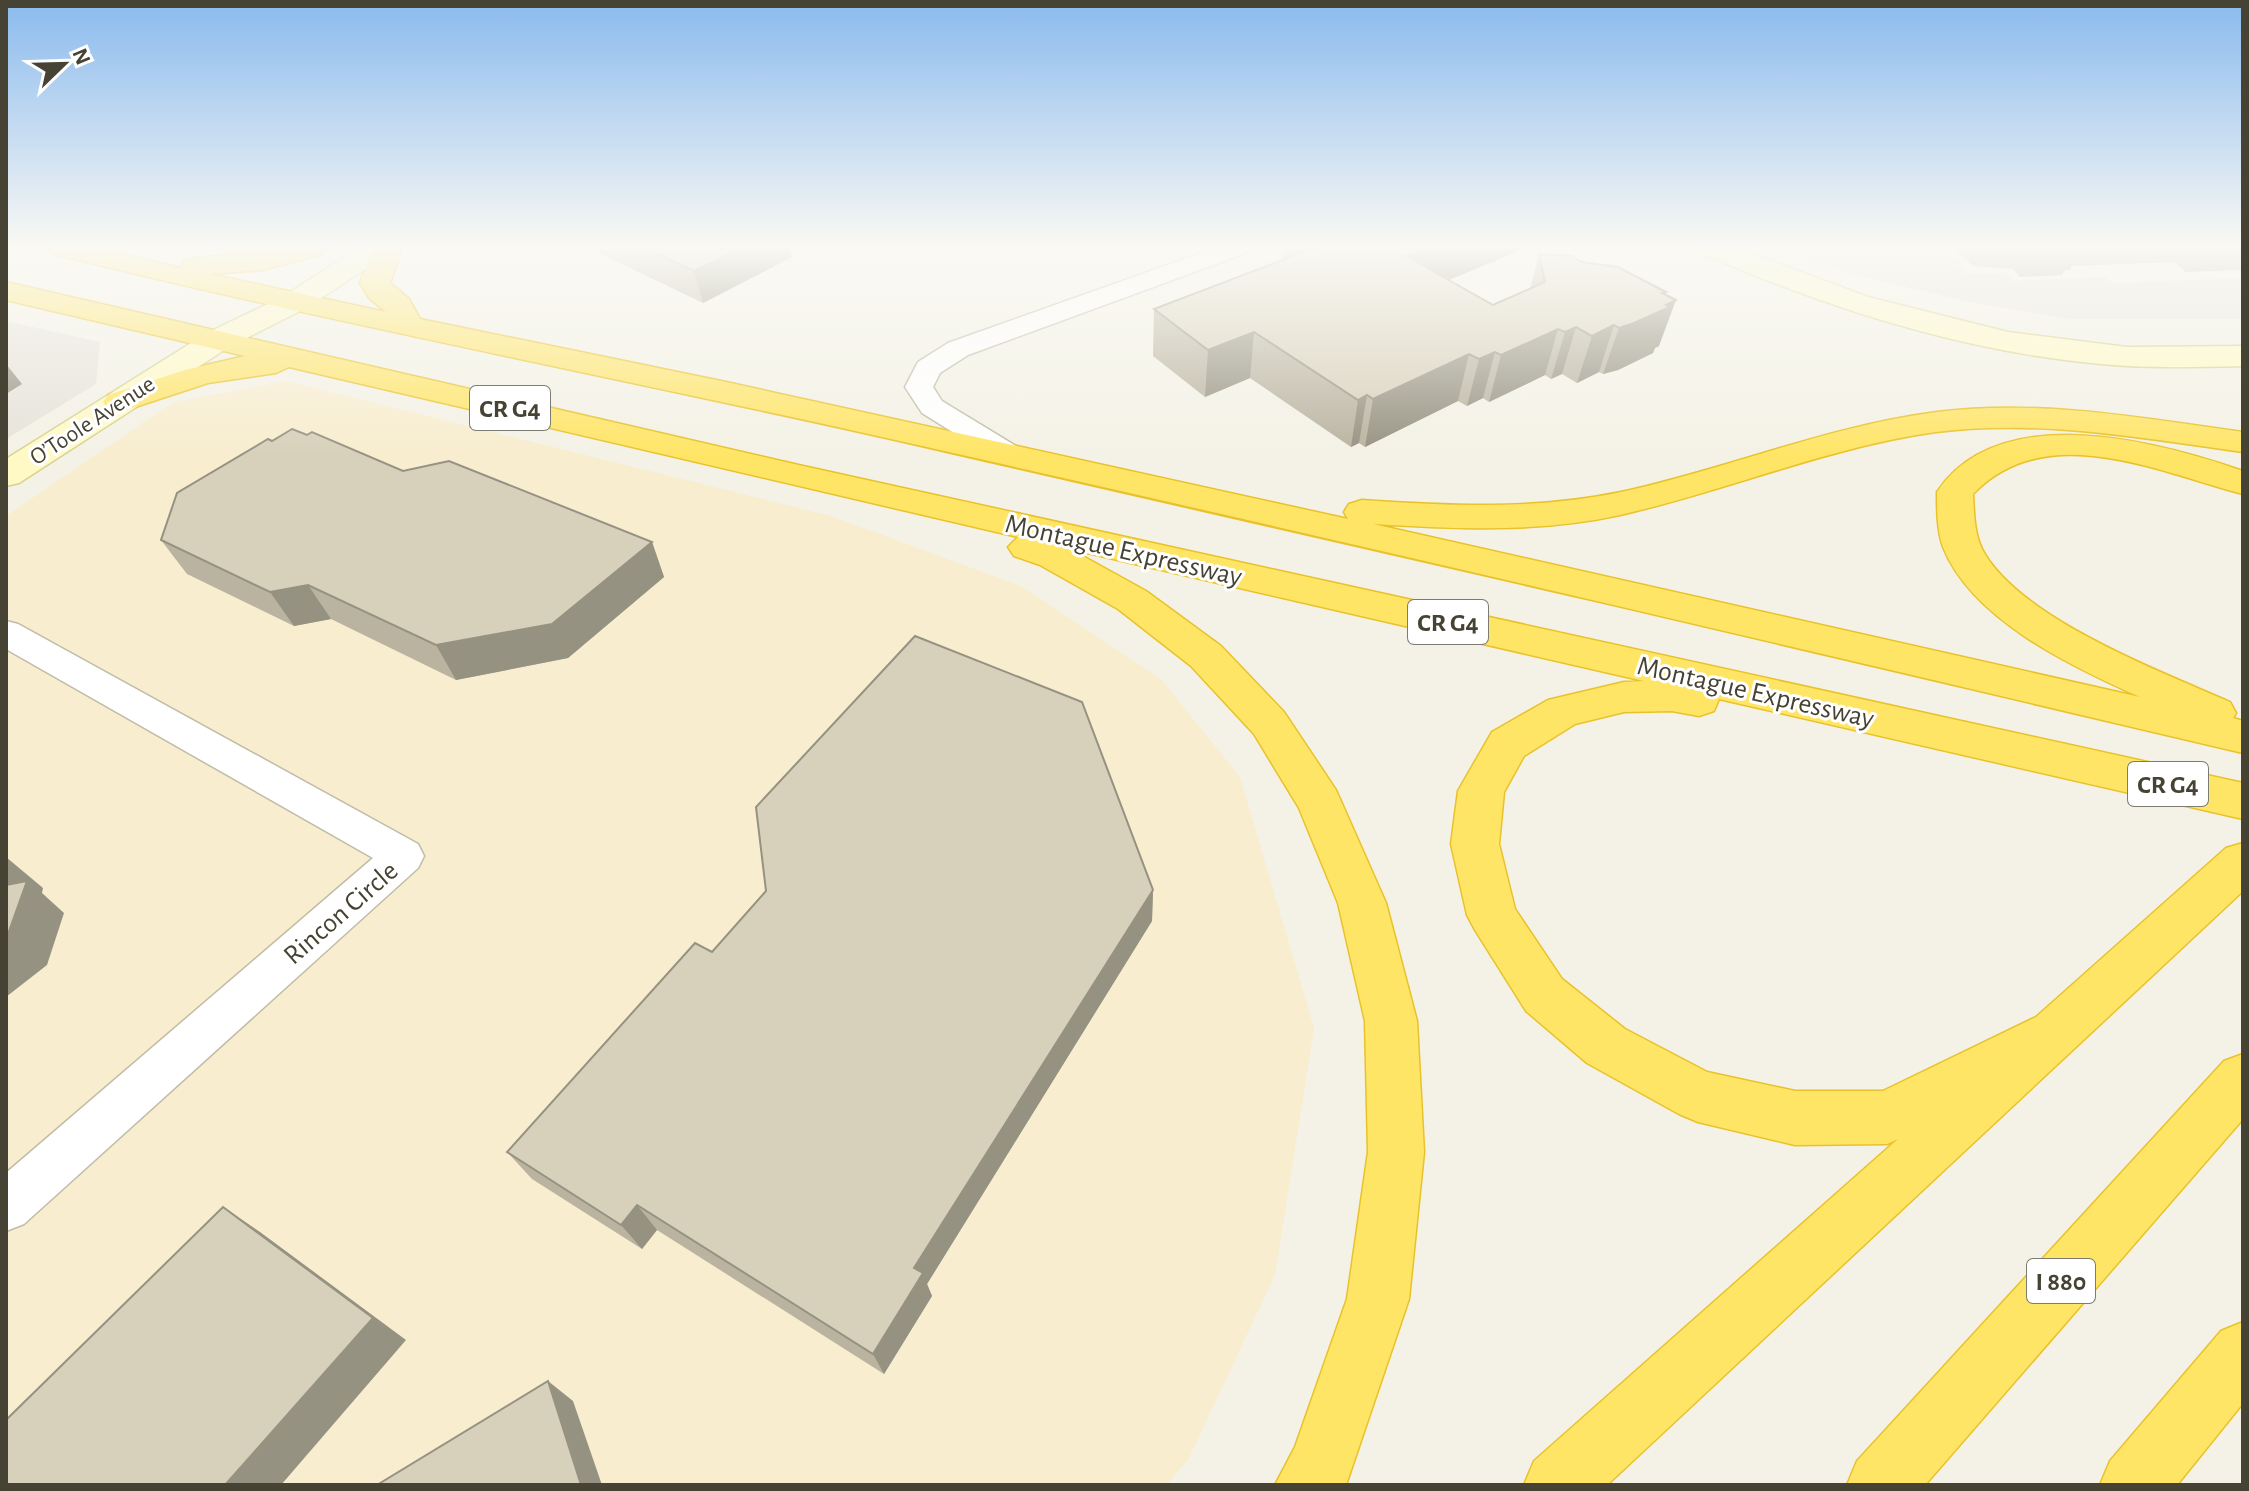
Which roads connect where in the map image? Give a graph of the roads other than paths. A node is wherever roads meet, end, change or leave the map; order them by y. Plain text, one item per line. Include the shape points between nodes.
1 (121, 318) edge
2 (237, 318) edge
3 (263, 318) edge
4 (365, 318) edge
5 (404, 318) edge
6 (1045, 318) edge
7 (1904, 318) edge
8 (408, 327) junction
9 (218, 340) junction
10 (2243, 356) edge
11 (320, 362) junction
12 (120, 402) junction
13 (2243, 442) edge
14 (1013, 457) junction
15 (6, 475) edge
16 (803, 477) junction
17 (2243, 483) edge
18 (1224, 502) junction
19 (6, 633) edge
20 (2148, 700) junction
21 (2243, 726) edge
22 (2243, 737) edge
23 (2093, 766) junction
24 (2243, 801) edge
25 (2243, 862) edge
26 (2054, 1034) junction
27 (2243, 1079) edge
28 (6, 1206) edge
29 (2243, 1353) edge
30 (1309, 1485) edge
31 (1558, 1485) edge
32 (1881, 1485) edge
33 (2134, 1485) edge

1 - 9 highway, Montague Expressway / CR G4
2 - 9 street
3 - 9 street
4 - 8 highway, CR G4
5 - 8 highway
6 - 14 street via 958,349 928,368 919,387 932,407
7 - 10 street via 2008,342 2112,356
8 - 14 highway, CR G4
9 - 11 highway, Montague Expressway / CR G4
9 - 12 street, O’Toole Avenue
11 - 12 highway via 254,364 187,377
11 - 16 highway, Montague Expressway / CR G4
12 - 15 street, O’Toole Avenue
13 - 18 highway via 2075,421 1938,421 1572,513 1418,516
14 - 18 highway, CR G4
16 - 23 highway, Montague Expressway / CR G4
16 - 30 highway via 1053,556 1132,600 1206,656 1269,723 1320,803 1362,903 1391,1021 1396,1152 1378,1299 1321,1466
17 - 20 highway via 2153,455 2070,444 2022,451 1983,466 1955,492 1956,530 1967,556 2003,599
18 - 20 highway, CR G4
19 - 28 street, Rincon Circle via 404,856
20 - 21 highway
20 - 22 highway, CR G4
23 - 24 highway, Montague Expressway / CR G4
23 - 26 highway via 1672,696 1624,697 1563,711 1508,744 1481,791 1475,844 1492,915 1544,995 1606,1046 1698,1096 1795,1118 1887,1117
25 - 26 highway
26 - 31 highway
27 - 32 highway, I 880
29 - 33 highway

